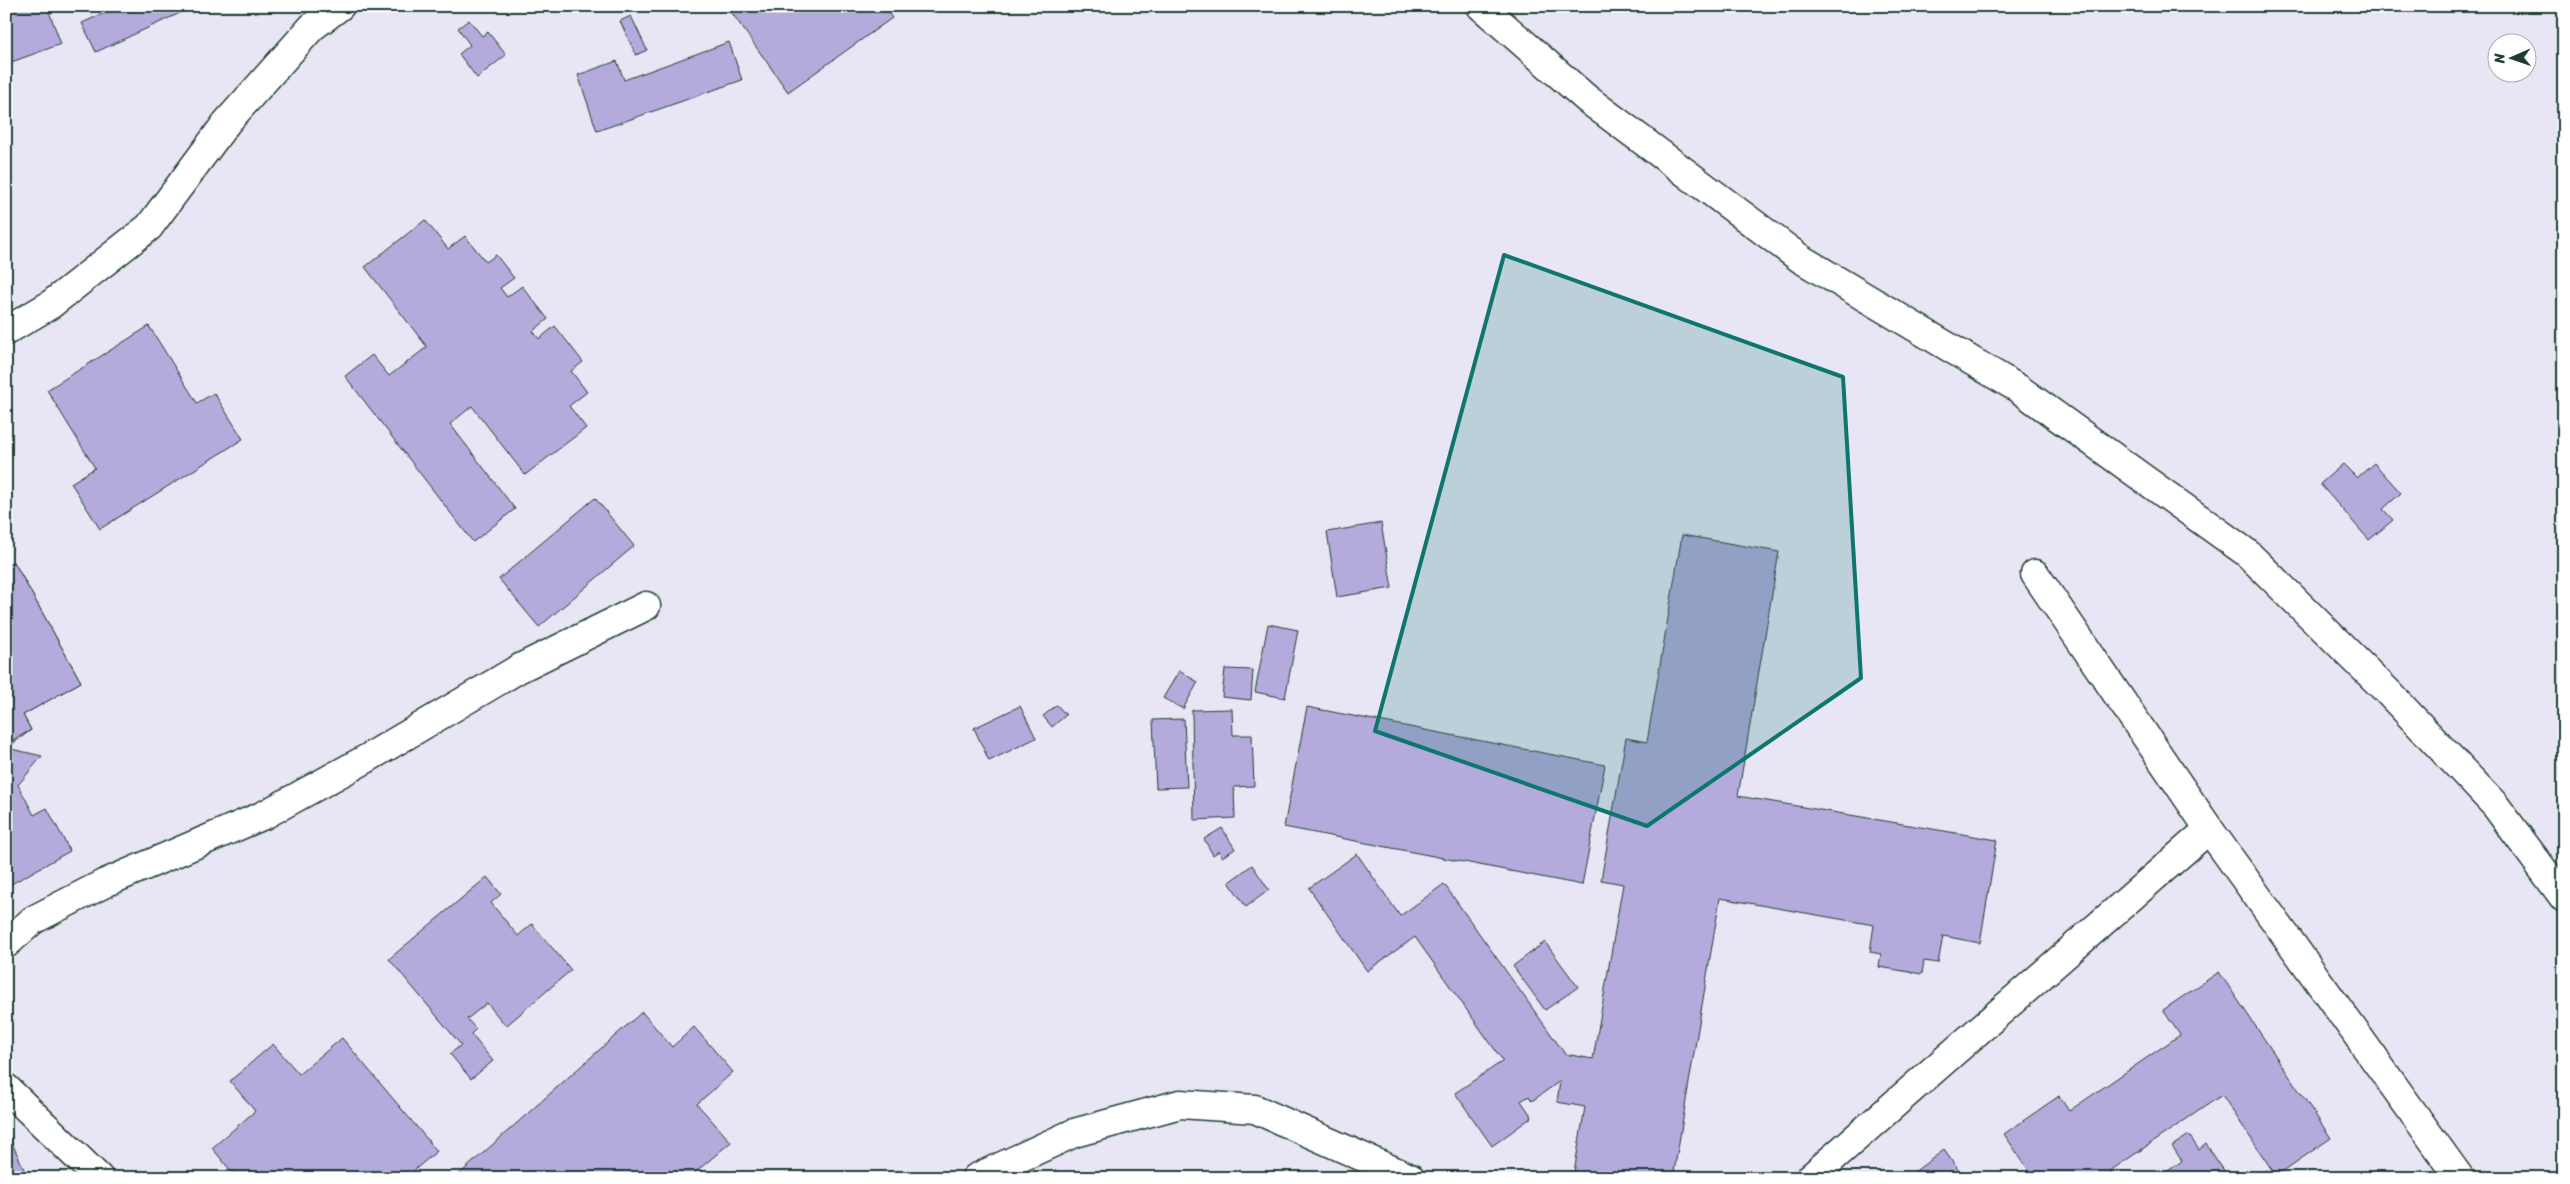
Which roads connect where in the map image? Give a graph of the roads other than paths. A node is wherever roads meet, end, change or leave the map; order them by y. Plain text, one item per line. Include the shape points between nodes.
1 (340, 6) edge
2 (1482, 6) edge
3 (6, 331) edge
4 (2035, 574) dead end
5 (646, 606) dead end
6 (2209, 829) junction
7 (2564, 898) edge
8 (6, 944) edge
9 (6, 1088) edge
10 (99, 1178) edge
11 (976, 1178) edge
12 (1410, 1178) edge
13 (1810, 1178) edge
14 (2460, 1178) edge

1 - 3 street via 312,27 226,122 149,227 50,305
2 - 7 street via 1588,99 1801,259 2019,389 2248,553 2388,692 2495,805
4 - 6 street
5 - 8 street via 520,668 264,815 106,883 33,920
6 - 13 street
6 - 14 street
9 - 10 street
11 - 12 street via 1074,1133 1180,1104 1255,1109

